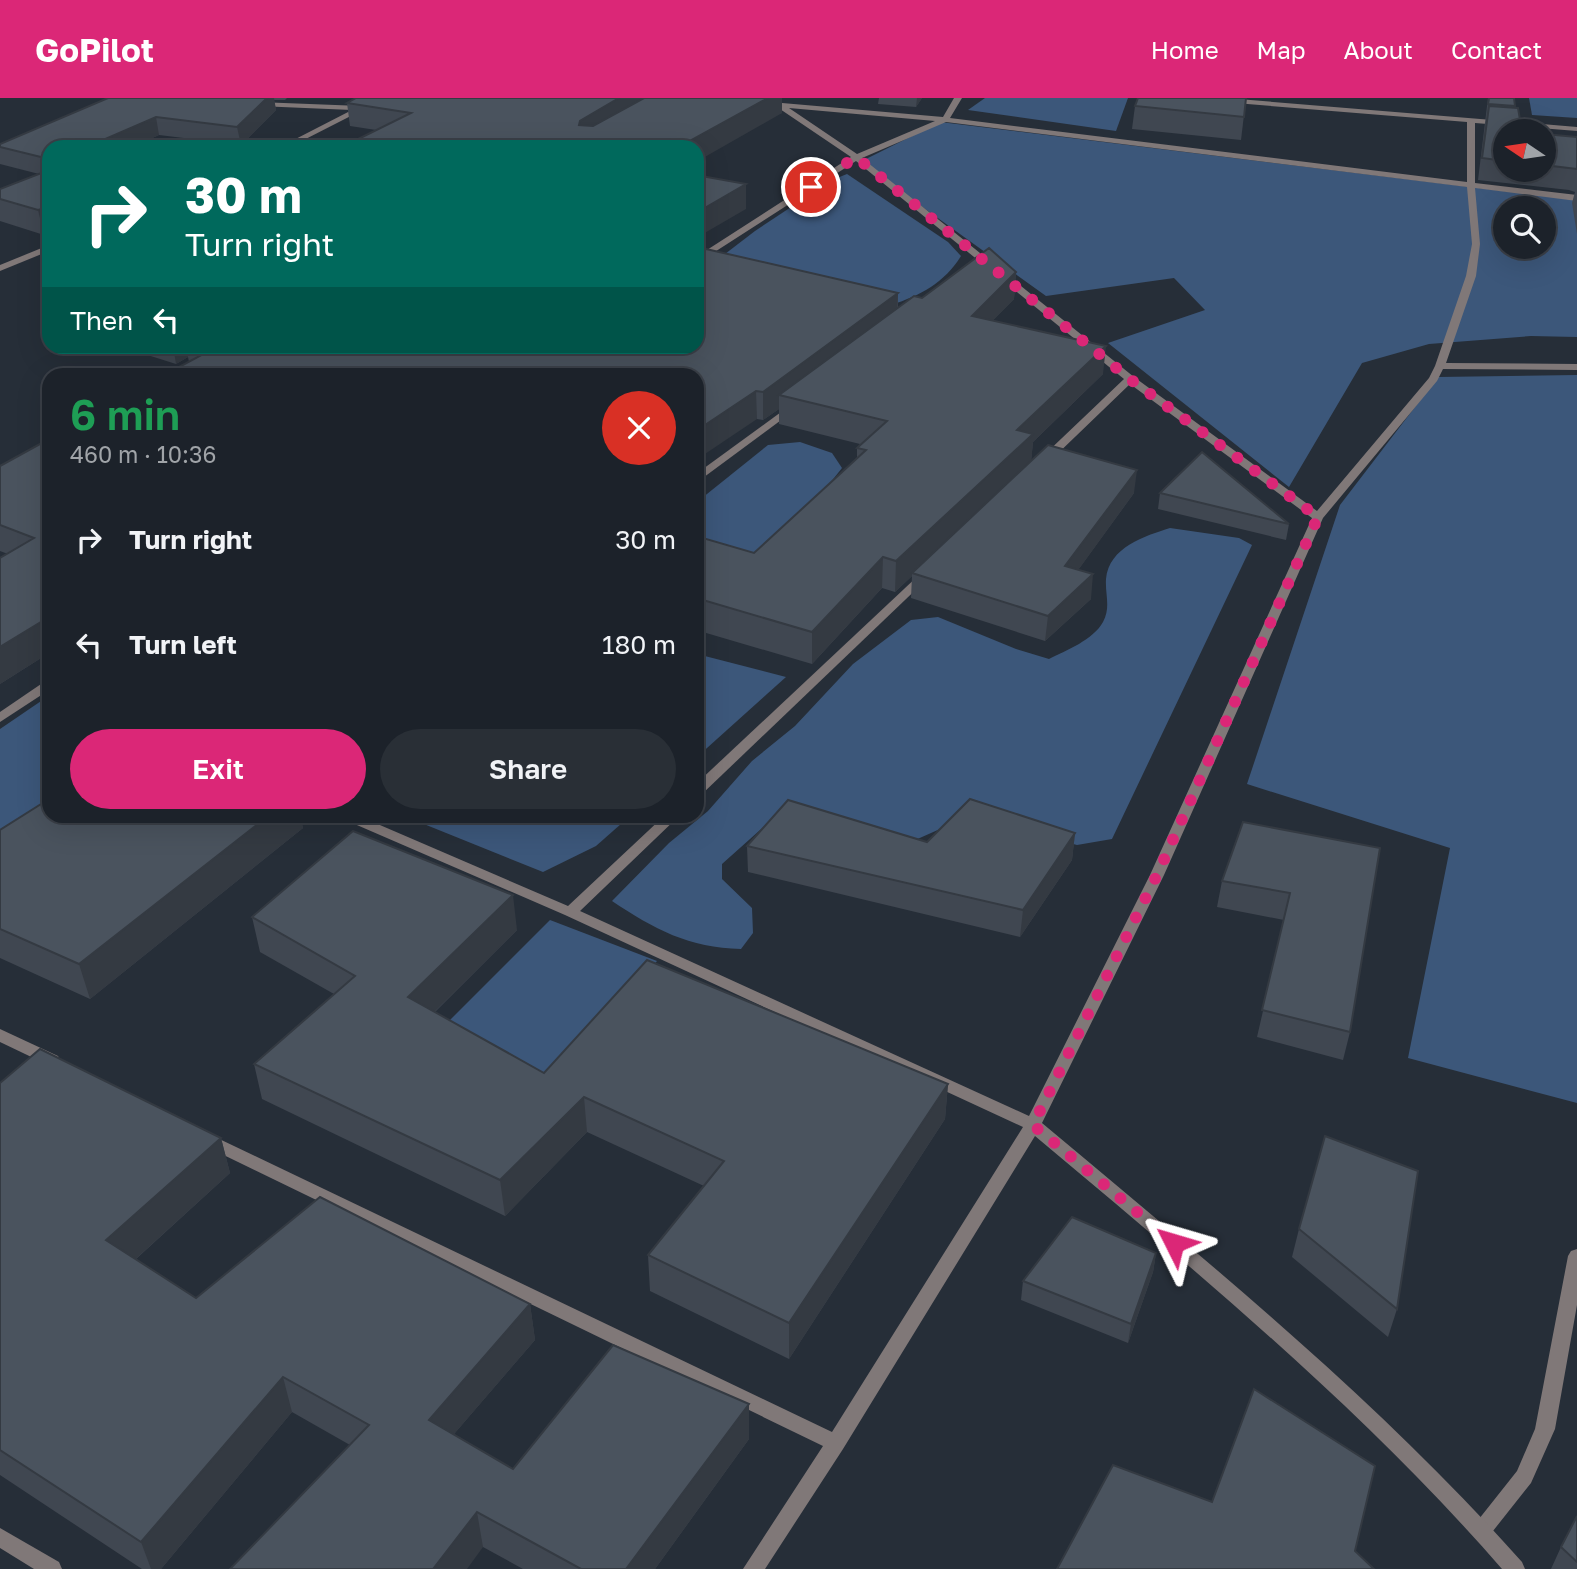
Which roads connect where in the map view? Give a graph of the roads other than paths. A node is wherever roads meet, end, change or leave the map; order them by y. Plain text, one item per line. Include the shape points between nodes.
1 (382, 98) edge
2 (958, 98) edge
3 (1198, 98) edge
4 (1330, 98) edge
5 (781, 101) edge
6 (751, 102) edge
7 (254, 104) edge
8 (365, 108) junction
9 (1348, 108) junction
10 (1471, 118) junction
11 (945, 120) junction
12 (1577, 129) edge
13 (299, 140) edge
14 (856, 157) junction
15 (1471, 186) junction
16 (1577, 198) edge
17 (42, 251) edge
18 (704, 256) edge
19 (986, 260) junction
20 (0, 268) edge
21 (975, 269) edge
22 (1440, 366) junction
23 (1577, 367) edge
24 (1130, 379) junction
25 (797, 404) edge
26 (1040, 466) edge
27 (704, 474) edge
28 (1318, 517) junction
29 (929, 571) edge
30 (42, 690) edge
31 (0, 718) edge
32 (704, 784) edge
33 (364, 823) edge
34 (664, 823) edge
35 (570, 912) junction
36 (0, 1035) edge
37 (69, 1068) edge
38 (1033, 1125) junction
39 (196, 1134) edge
40 (1577, 1256) edge
41 (836, 1443) junction
42 (1482, 1530) junction
43 (0, 1537) edge
44 (52, 1569) edge
45 (753, 1569) edge
46 (1515, 1569) edge

1 - 8 street
2 - 11 street
3 - 9 street
4 - 9 street
5 - 6 street
5 - 11 street
5 - 14 street
7 - 8 street
8 - 13 street
9 - 10 street
10 - 12 street
10 - 15 street
11 - 14 street
11 - 15 street
14 - 18 street
14 - 19 street
15 - 16 street
15 - 22 street via 1476,244 1471,276
17 - 20 street
19 - 21 street
19 - 24 street
22 - 23 street
22 - 28 street
24 - 26 street
24 - 28 street
25 - 27 street
28 - 38 street via 1157,875
29 - 32 street
30 - 31 street
33 - 35 street
34 - 35 street
35 - 38 street
36 - 37 street
38 - 41 street
38 - 42 street via 1312,1365
39 - 41 street
40 - 42 street via 1545,1429 1524,1477
41 - 45 street
42 - 46 street
43 - 44 street

